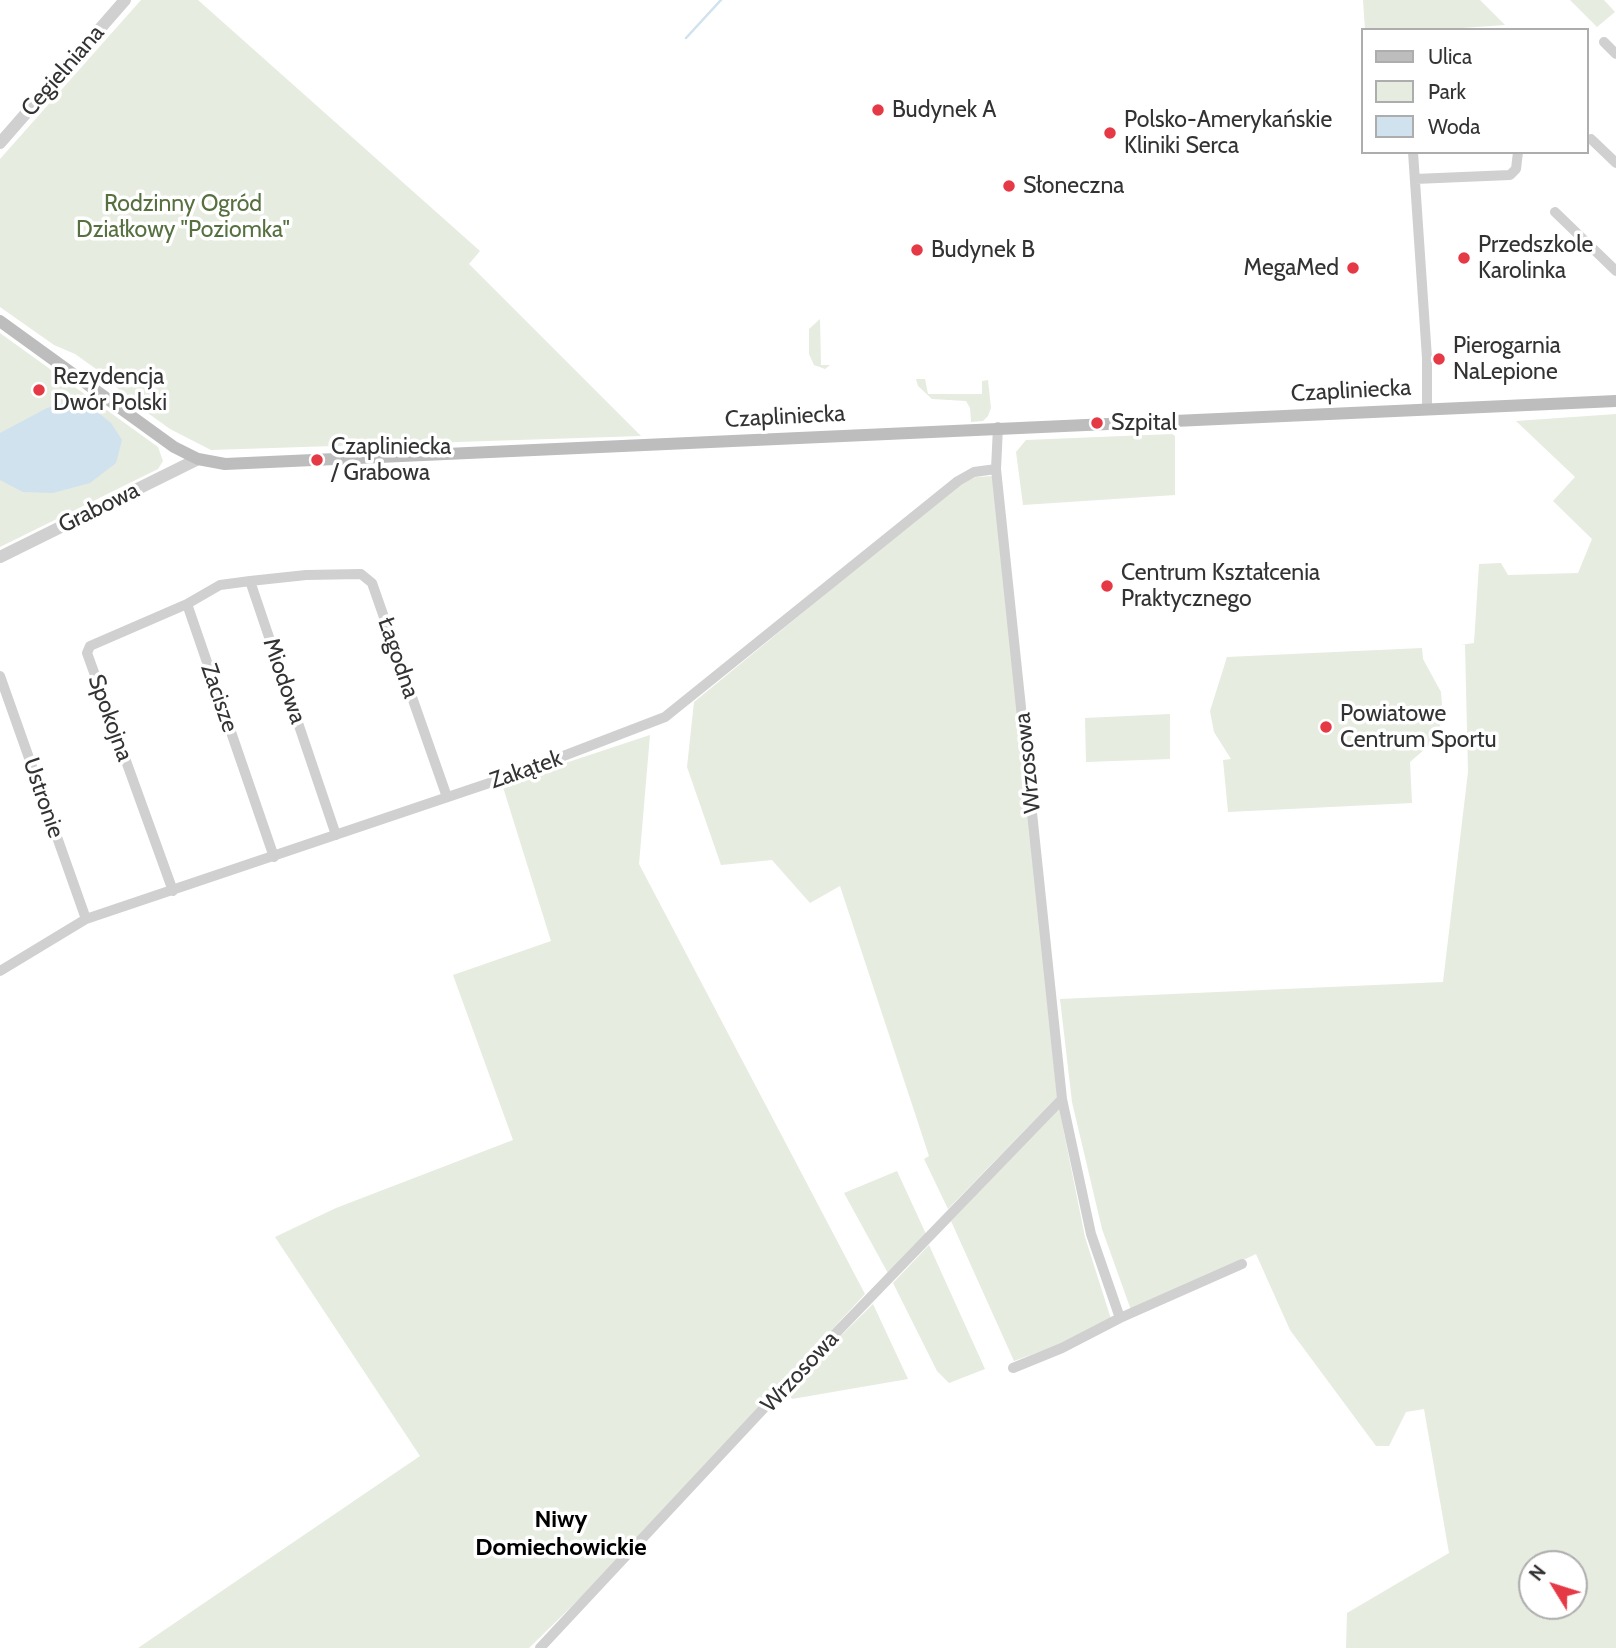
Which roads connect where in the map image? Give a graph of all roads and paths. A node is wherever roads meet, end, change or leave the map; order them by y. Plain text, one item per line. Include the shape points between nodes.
1 (125, 0) edge
2 (1604, 42) dead end
3 (1616, 54) edge
4 (1591, 139) dead end
5 (0, 143) edge
6 (1413, 154) edge
7 (1518, 154) edge
8 (1616, 163) edge
9 (1415, 179) junction
10 (1555, 212) dead end
11 (1616, 271) edge
12 (0, 321) edge
13 (1616, 401) edge
14 (1427, 409) junction
15 (998, 427) junction
16 (198, 459) junction
17 (996, 469) junction
18 (0, 557) edge
19 (250, 581) junction
20 (187, 604) junction
21 (0, 676) edge
22 (447, 797) junction
23 (336, 835) junction
24 (274, 857) junction
25 (173, 891) junction
26 (86, 919) junction
27 (0, 971) edge
28 (1062, 1099) junction
29 (1242, 1264) dead end
30 (1120, 1318) junction
31 (1013, 1368) dead end
32 (540, 1648) edge

1 - 5 street, Cegielniana
2 - 3 street
4 - 8 street
6 - 9 street
7 - 9 street via 1516,169 1510,175
9 - 14 street
10 - 11 street
12 - 16 main road, Czapliniecka via 167,442
13 - 14 main road, Czapliniecka
14 - 15 main road, Czapliniecka
15 - 16 main road, Czapliniecka via 247,463
15 - 17 street, Wrzosowa
16 - 18 street, Grabowa
17 - 22 street, Zakątek via 974,472 958,481 666,717
17 - 28 street, Wrzosowa
19 - 20 street via 220,585
19 - 22 street, Łagodna via 361,575 372,583
19 - 23 street, Miodowa
20 - 24 street, Zacisze
20 - 25 street, Spokojna via 90,646 87,653
21 - 26 street, Ustronie
22 - 23 street, Zakątek
23 - 24 street, Zakątek
24 - 25 street, Zakątek
25 - 26 street, Zakątek
26 - 27 street, Zakątek
28 - 30 street, Wrzosowa via 1091,1234
28 - 32 street, Wrzosowa
29 - 30 street
30 - 31 street

